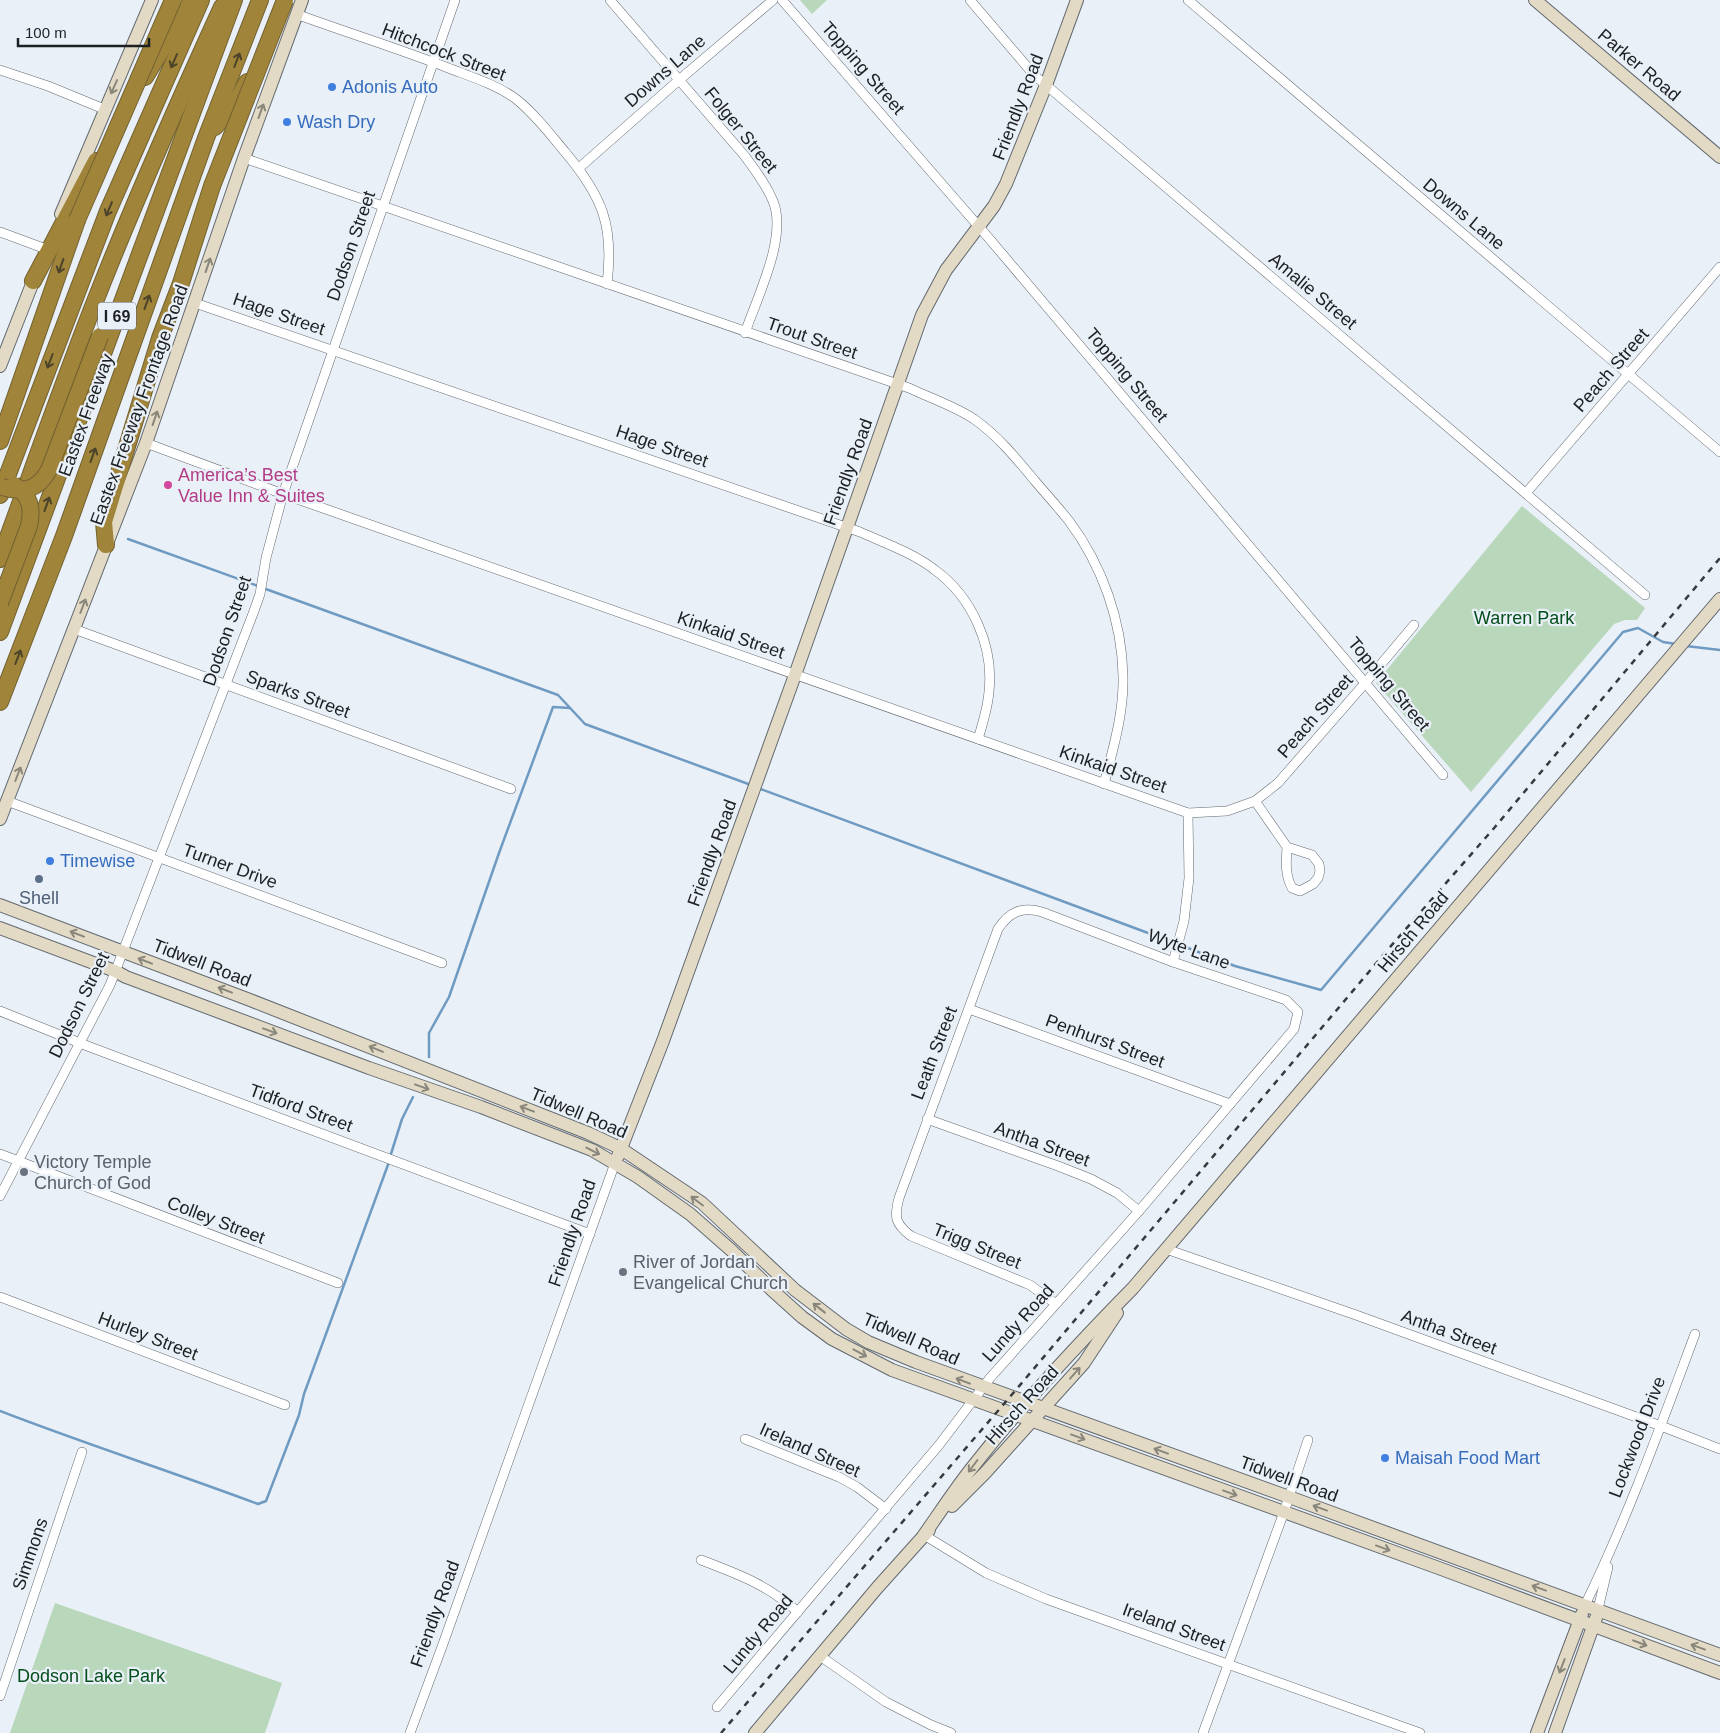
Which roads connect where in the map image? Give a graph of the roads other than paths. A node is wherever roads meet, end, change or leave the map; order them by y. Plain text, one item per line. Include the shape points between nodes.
1 (152, 0) edge
2 (174, 0) edge
3 (192, 0) edge
4 (201, 0) edge
5 (234, 0) edge
6 (260, 0) edge
7 (285, 0) edge
8 (302, 0) edge
9 (455, 0) edge
10 (610, 0) edge
11 (773, 0) edge
12 (782, 0) edge
13 (970, 0) edge
14 (1077, 0) edge
15 (1188, 0) edge
16 (1535, 0) edge
17 (222, 6) edge
18 (295, 7) edge
19 (433, 62) junction
20 (0, 70) edge
21 (679, 80) junction
22 (1046, 85) junction
23 (104, 109) junction
24 (206, 138) junction
25 (1720, 157) edge
26 (244, 158) junction
27 (579, 168) junction
28 (382, 205) junction
29 (979, 226) junction
30 (0, 232) edge
31 (46, 249) junction
32 (1720, 267) edge
33 (34, 281) junction
34 (607, 284) junction
35 (195, 302) junction
36 (745, 333) junction
37 (97, 335) junction
38 (332, 350) junction
39 (0, 366) edge
40 (1629, 374) junction
41 (898, 385) junction
42 (0, 442) edge
43 (146, 443) junction
44 (1720, 452) edge
45 (2, 486) edge
46 (22, 490) junction
47 (1526, 493) junction
48 (283, 494) junction
49 (847, 527) junction
50 (106, 545) junction
51 (0, 559) edge
52 (0, 588) edge
53 (1646, 595) dead end
54 (1720, 599) edge
55 (0, 603) edge
56 (1414, 625) dead end
57 (74, 629) junction
58 (0, 632) edge
59 (795, 675) junction
60 (1366, 682) junction
61 (225, 685) junction
62 (0, 702) edge
63 (978, 739) junction
64 (1443, 774) dead end
65 (1104, 784) junction
66 (510, 790) dead end
67 (7, 801) junction
68 (1255, 801) junction
69 (1188, 813) junction
70 (0, 819) edge
71 (1287, 847) junction
72 (159, 857) junction
73 (0, 905) edge
74 (1044, 912) joint
75 (0, 928) edge
76 (123, 952) junction
77 (442, 962) dead end
78 (1174, 962) junction
79 (115, 971) junction
80 (250, 1000) junction
81 (969, 1009) junction
82 (0, 1011) edge
83 (242, 1022) junction
84 (1290, 1034) joint
85 (80, 1042) junction
86 (486, 1094) junction
87 (1230, 1104) junction
88 (481, 1107) junction
89 (927, 1119) junction
90 (620, 1148) junction
91 (0, 1154) edge
92 (18, 1162) junction
93 (615, 1163) junction
94 (0, 1196) edge
95 (1139, 1211) junction
96 (590, 1234) junction
97 (911, 1236) joint
98 (736, 1245) junction
99 (1166, 1249) junction
100 (338, 1283) dead end
101 (1133, 1288) junction
102 (0, 1297) edge
103 (1056, 1304) junction
104 (846, 1329) junction
105 (1695, 1334) dead end
106 (836, 1341) junction
107 (983, 1388) junction
108 (973, 1400) junction
109 (1026, 1402) junction
110 (285, 1405) dead end
111 (1042, 1409) junction
112 (1015, 1415) junction
113 (1032, 1421) junction
114 (1661, 1426) junction
115 (745, 1439) dead end
116 (1308, 1440) dead end
117 (1720, 1450) edge
118 (82, 1452) dead end
119 (1185, 1460) junction
120 (1180, 1475) junction
121 (1289, 1497) junction
122 (886, 1509) junction
123 (1284, 1512) junction
124 (924, 1535) junction
125 (1442, 1552) junction
126 (1611, 1552) junction
127 (701, 1560) dead end
128 (1436, 1567) junction
129 (1585, 1604) junction
130 (1598, 1609) junction
131 (798, 1612) junction
132 (1580, 1620) junction
133 (1594, 1625) junction
134 (1720, 1655) edge
135 (820, 1656) junction
136 (1228, 1664) junction
137 (1720, 1673) edge
138 (0, 1696) edge
139 (717, 1708) dead end
140 (410, 1733) edge
141 (755, 1733) edge
142 (951, 1733) edge
143 (1203, 1733) edge
144 (1420, 1733) edge
145 (1537, 1733) edge
146 (1556, 1733) edge

1 -> 23 main road
2 -> 42 highway, bridge via 77,220
3 - 33 highway via 100,153
4 -> 45 highway, I 69 via 108,211
5 - 37 highway
58 -> 5 highway, I 69
24 -> 6 highway, Eastex Freeway / I 69
7 - 50 highway, bridge via 212,186 160,338 104,522
8 - 18 main road, Eastex Freeway Frontage Road
9 - 19 street, Dodson Street
10 - 21 street, Folger Street
11 - 21 street, Downs Lane
12 - 29 street, Topping Street
13 - 22 street, Amalie Street
14 - 22 main road, Friendly Road
15 - 40 street, Downs Lane
16 - 25 main road, Parker Road
17 - 37 highway via 130,238
17 - 51 highway, Eastex Freeway via 170,120 97,297
18 - 19 street, Hitchcock Street
18 - 24 highway via 237,101
26 -> 18 main road, Eastex Freeway Frontage Road
19 - 27 street, Hitchcock Street via 484,82 515,99
19 - 28 street, Dodson Street
20 - 23 street
21 - 27 street, Downs Lane
21 - 36 street, Folger Street via 744,155 773,202 777,228 774,252
22 - 29 main road, Friendly Road via 1006,184
22 - 47 street, Amalie Street
23 - 31 main road
62 -> 24 highway, Eastex Freeway / I 69 via 64,536
26 - 28 street, Trout Street
35 -> 26 main road, Eastex Freeway Frontage Road
27 - 34 street, Hitchcock Street via 598,199 608,232 610,262
28 - 34 street, Trout Street
28 - 38 street, Dodson Street
29 - 41 main road, Friendly Road via 936,287 922,315
29 - 60 street, Topping Street
30 - 31 street
31 - 33 main road
32 - 40 street, Peach Street
33 - 39 main road
34 - 36 street, Trout Street
35 - 38 street, Hage Street
43 -> 35 main road, Eastex Freeway Frontage Road
36 - 41 street, Trout Street
37 - 45 highway via 41,471 24,483
37 - 46 highway, bridge via 49,470 40,484
38 - 48 street, Dodson Street
38 - 49 street, Hage Street
40 - 44 street, Downs Lane
40 - 47 street, Peach Street
41 - 49 main road, Friendly Road
41 - 65 street, Trout Street via 973,418 1004,444 1069,522 1097,568 1119,633 1123,677 1119,720
43 - 48 street, Kinkaid Street
43 - 50 main road, Eastex Freeway Frontage Road
45 - 46 highway, bridge
45 - 52 highway via 20,501 24,514
46 - 55 highway, bridge via 32,514
47 - 53 street, Amalie Street
48 - 59 street, Kinkaid Street
48 - 61 street, Dodson Street via 257,604
49 - 59 main road, Friendly Road
49 - 63 street, Hage Street via 922,561 936,570 964,599 982,635 990,673 986,711
57 -> 50 main road, Eastex Freeway Frontage Road
54 - 99 main road, Hirsch Road
56 - 60 street, Peach Street
57 - 61 street, Sparks Street
67 -> 57 main road, Eastex Freeway Frontage Road
59 - 63 street, Kinkaid Street
59 - 90 main road, Friendly Road via 663,1041
60 - 64 street, Topping Street
60 - 68 street, Peach Street via 1278,783
61 - 66 street, Sparks Street
61 - 72 street, Dodson Street
63 - 65 street, Kinkaid Street
65 - 69 street, Kinkaid Street
67 - 70 main road, Eastex Freeway Frontage Road
67 - 72 street, Turner Drive
68 - 69 street, Kinkaid Street via 1227,811
68 - 71 street
69 - 78 street via 1189,878
71 - 71 street via 1287,878 1292,888 1300,891 1316,881 1320,867 1312,856
72 - 76 street, Dodson Street
72 - 77 street, Turner Drive
76 -> 73 main road, Tidwell Road
74 - 78 street, Wyte Lane
74 - 81 street, Leath Street via 1026,909 1012,913 1004,920
75 - 79 main road, Tidwell Road
76 - 79 street, Dodson Street
80 -> 76 main road, Tidwell Road
78 - 84 street, Wyte Lane via 1286,1000 1298,1012
79 - 83 main road, Tidwell Road
79 - 85 street, Dodson Street
80 - 83 main road
86 -> 80 main road, Tidwell Road
81 - 87 street, Penhurst Street
81 - 89 street, Leath Street
82 - 85 street, Tidford Street
83 -> 88 main road, Tidwell Road
84 - 87 street, Lundy Road
85 - 92 street, Dodson Street
85 - 96 street, Tidford Street
86 - 88 main road
90 -> 86 main road, Tidwell Road
87 - 95 street, Lundy Road
88 -> 93 main road, Tidwell Road via 592,1150
89 - 95 street, Antha Street via 1091,1179 1117,1193
89 - 97 street, Leath Street via 896,1209 900,1228
90 - 93 main road, Friendly Road
98 -> 90 main road, Tidwell Road via 702,1203
91 - 92 street, Colley Street
92 - 94 street, Dodson Street
92 - 100 street, Colley Street
93 - 96 street, Friendly Road
93 - 98 main road, Tidwell Road
95 - 103 street, Lundy Road
96 - 140 street, Friendly Road
97 - 103 street, Trigg Street via 1024,1282
104 -> 98 main road, Tidwell Road
98 - 106 main road, Tidwell Road via 772,1290
99 - 101 main road, Hirsch Road
99 - 114 street, Antha Street
101 - 109 main road, Hirsch Road
111 -> 101 main road, Hirsch Road via 1084,1363
102 - 110 street, Hurley Street
103 - 107 street, Lundy Road
104 - 106 main road
107 -> 104 main road, Tidwell Road via 868,1342
105 - 114 street, Lockwood Drive
106 -> 108 main road, Tidwell Road via 892,1370
107 - 108 street, Lundy Road
107 - 109 main road, Tidwell Road
108 - 112 main road, Tidwell Road
108 - 122 street, Lundy Road
109 - 111 main road, Tidwell Road
109 - 112 main road, Hirsch Road
111 - 113 main road, Hirsch Road
119 -> 111 main road, Tidwell Road
112 - 113 main road, Tidwell Road
112 -> 124 main road, Hirsch Road
113 -> 120 main road, Tidwell Road
113 - 124 main road, Hirsch Road
114 - 117 street, Antha Street
114 - 126 street, Lockwood Drive
115 - 122 street, Ireland Street via 839,1477
116 - 121 street
118 - 138 street, Simmons
119 - 120 main road
119 - 121 main road, Tidwell Road
120 -> 123 main road, Tidwell Road
121 - 123 street
125 -> 121 main road, Tidwell Road
122 - 131 street, Lundy Road
123 -> 128 main road, Tidwell Road
123 - 136 street
124 - 135 main road, Hirsch Road
124 - 136 street, Ireland Street via 986,1573
125 - 128 main road
129 -> 125 main road, Tidwell Road
126 - 129 street, Lockwood Drive
126 - 130 street, Lockwood Drive
127 - 131 street via 753,1580
128 - 132 main road, Tidwell Road
129 - 130 main road, Tidwell Road
129 - 132 main road, Lockwood Drive
130 - 133 main road, Lockwood Drive
134 -> 130 main road, Tidwell Road
131 - 139 street, Lundy Road
132 - 133 main road, Tidwell Road
132 -> 145 main road, Lockwood Drive
133 -> 137 main road, Tidwell Road
133 - 146 main road, Lockwood Drive
135 - 141 main road, Hirsch Road
135 - 142 street via 906,1714
136 - 143 street
136 - 144 street, Ireland Street

